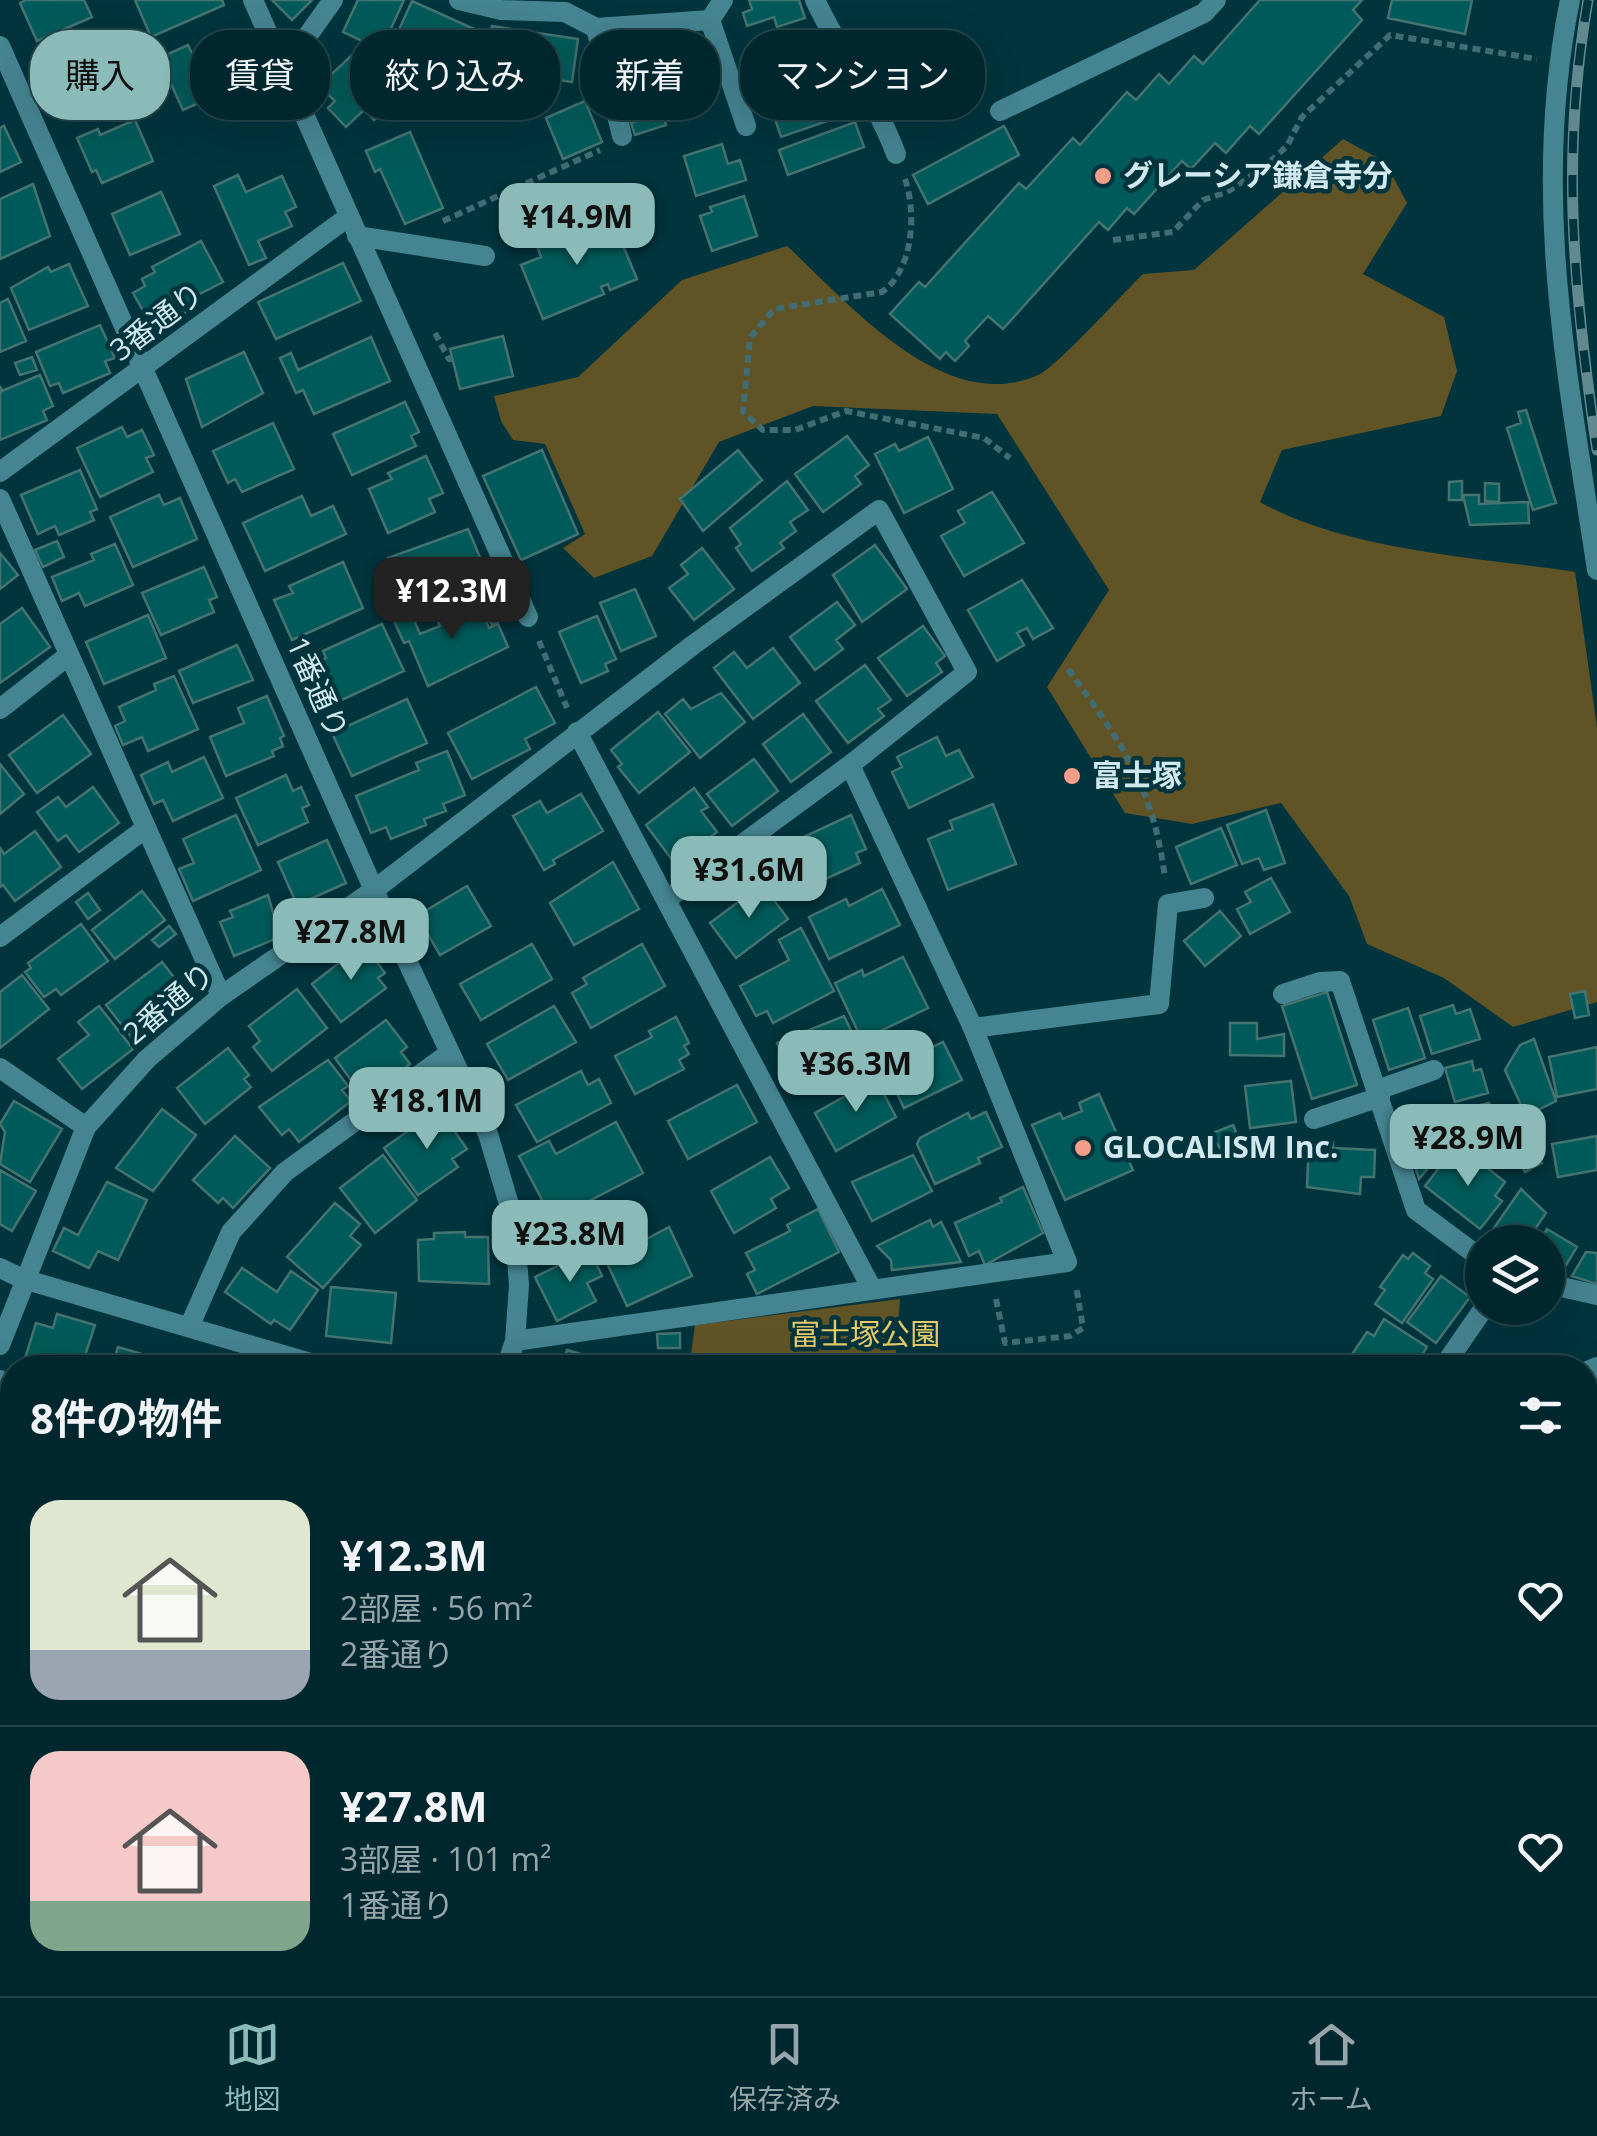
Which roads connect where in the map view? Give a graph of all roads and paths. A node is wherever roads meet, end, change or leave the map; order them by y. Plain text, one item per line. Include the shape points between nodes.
1 (253, 0) edge
2 (333, 0) edge
3 (459, 0) edge
4 (723, 0) edge
5 (814, 0) edge
6 (1216, 0) edge
7 (1570, 0) edge
8 (710, 20) junction
9 (596, 28) junction
10 (266, 30) edge
11 (312, 30) edge
12 (0, 46) edge
13 (1558, 63) junction
14 (1000, 110) dead end
15 (306, 120) edge
16 (746, 126) dead end
17 (622, 136) joint
18 (896, 154) joint
19 (352, 227) junction
20 (1113, 240) dead end
21 (422, 244) junction
22 (486, 256) dead end
23 (142, 371) junction
24 (1010, 458) dead end
25 (0, 472) edge
26 (0, 499) edge
27 (1597, 570) edge
28 (528, 617) joint
29 (70, 655) junction
30 (1068, 669) dead end
31 (0, 708) edge
32 (577, 732) junction
33 (850, 765) junction
34 (146, 828) junction
35 (374, 890) junction
36 (1204, 898) dead end
37 (666, 900) junction
38 (1168, 904) junction
39 (0, 937) edge
40 (1283, 994) dead end
41 (221, 996) junction
42 (973, 1028) junction
43 (448, 1054) junction
44 (0, 1068) edge
45 (1434, 1070) dead end
46 (1378, 1093) junction
47 (1314, 1120) dead end
48 (86, 1127) junction
49 (1465, 1246) edge
50 (1067, 1262) junction
51 (0, 1268) edge
52 (989, 1273) junction
53 (22, 1279) junction
54 (1565, 1288) edge
55 (872, 1289) junction
56 (1597, 1295) edge
57 (1472, 1325) edge
58 (190, 1326) junction
59 (515, 1341) junction
60 (0, 1345) edge
61 (285, 1355) edge
62 (510, 1355) edge
63 (1451, 1355) edge

1 - 10 street
2 - 11 street
3 - 9 street via 501,10 565,12
4 - 8 street
5 - 18 street via 879,108
6 - 14 street via 1204,13
7 - 13 street
8 - 9 street
8 - 16 street
9 - 17 street
12 - 23 street, 1番通り
13 - 20 path via 1390,35 1302,117 1287,146 1264,168 1204,200 1173,232
13 - 27 street via 1551,242
15 - 19 street
17 - 21 path via 422,230
18 - 24 path via 909,192 910,243 896,282 882,292 774,309 750,338 743,412 764,430 795,430 846,411 897,419 984,438
19 - 21 street
19 - 23 street, 3番通り
19 - 28 street
21 - 22 street
23 - 25 street, 3番通り
23 - 35 street, 1番通り
26 - 29 street
28 - 32 path
29 - 31 street
29 - 34 street
30 - 38 path via 1128,753 1156,826
32 - 33 street, 2番通り via 878,510 966,672
32 - 35 street, 2番通り
32 - 37 street
33 - 37 street
33 - 42 street
34 - 39 street
34 - 41 street
35 - 41 street, 2番通り
35 - 43 street, 1番通り
36 - 38 street
37 - 55 street
38 - 42 street via 1159,1004
40 - 46 street via 1340,981
41 - 48 street, 2番通り via 147,1059
42 - 50 street
43 - 58 street via 285,1172 231,1232
43 - 59 street, 1番通り via 488,1134 514,1221
44 - 48 street
45 - 46 street
46 - 47 street
46 - 49 street via 1416,1210
48 - 53 street, 2番通り
50 - 52 street
50 - 52 path via 1083,1328 1070,1336 1005,1343
51 - 53 street
52 - 55 street
53 - 58 street
53 - 60 street, 2番通り
54 - 56 street
55 - 59 street
57 - 63 street
58 - 61 street
59 - 62 street, 1番通り

